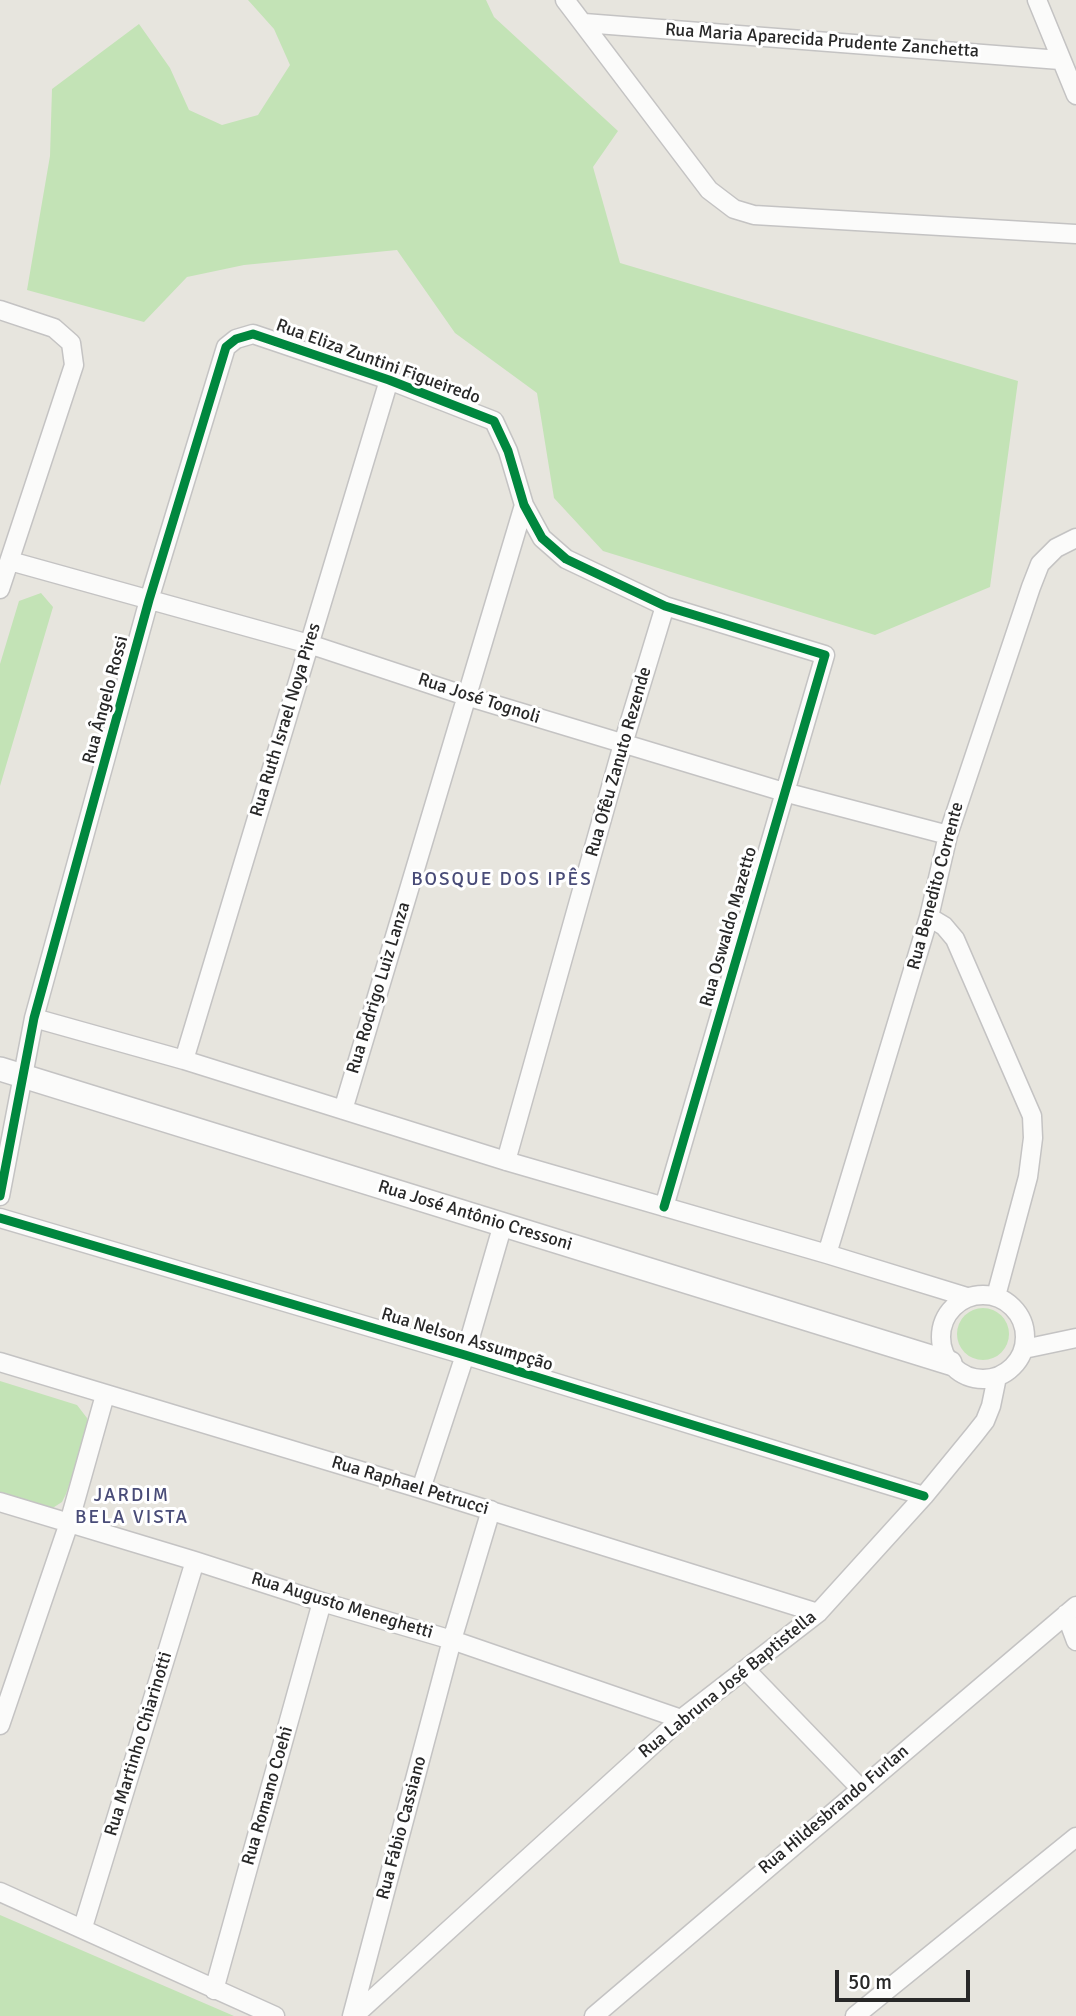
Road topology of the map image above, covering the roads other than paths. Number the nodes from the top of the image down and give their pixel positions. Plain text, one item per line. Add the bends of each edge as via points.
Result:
1 (565, 0) edge
2 (1037, 0) edge
3 (584, 23) junction
4 (1060, 60) junction
5 (1076, 95) edge
6 (1076, 234) edge
7 (0, 310) edge
8 (236, 339) joint
9 (389, 380) junction
10 (524, 505) junction
11 (1076, 538) edge
12 (10, 562) junction
13 (0, 589) edge
14 (149, 600) junction
15 (665, 606) junction
16 (309, 643) junction
17 (825, 655) joint
18 (466, 696) junction
19 (623, 744) junction
20 (784, 792) junction
21 (948, 835) junction
22 (929, 917) junction
23 (34, 1018) junction
24 (184, 1060) junction
25 (0, 1069) edge
26 (23, 1075) junction
27 (343, 1110) junction
28 (506, 1161) junction
29 (0, 1196) edge
30 (664, 1207) junction
31 (0, 1218) edge
32 (503, 1224) junction
33 (827, 1254) junction
34 (996, 1296) junction
35 (967, 1297) junction
36 (1076, 1338) edge
37 (1024, 1349) junction
38 (465, 1355) junction
39 (0, 1362) edge
40 (950, 1363) junction
41 (997, 1377) junction
42 (105, 1395) junction
43 (421, 1489) junction
44 (924, 1496) junction
45 (0, 1503) edge
46 (491, 1510) junction
47 (69, 1523) junction
48 (195, 1561) junction
49 (322, 1602) junction
50 (1071, 1610) edge
51 (818, 1613) junction
52 (452, 1640) junction
53 (1076, 1641) edge
54 (746, 1671) junction
55 (681, 1719) junction
56 (0, 1725) edge
57 (860, 1788) junction
58 (1076, 1837) edge
59 (0, 1892) edge
60 (83, 1927) junction
61 (214, 1990) junction
62 (275, 2016) edge
63 (353, 2016) edge
64 (594, 2016) edge
65 (855, 2016) edge

1 - 3 street
2 - 4 street
3 - 4 street, Rua Maria Aparecida Prudente Zanchetta
3 - 6 street via 709,190 734,209 754,215
4 - 5 street
7 - 12 street via 54,328 71,344 74,365
8 - 9 street, Rua Eliza Zuntini Figueiredo via 253,334
8 - 14 street, Rua Ângelo Rossi via 226,347
9 - 10 street, Rua Eliza Zuntini Figueiredo via 494,421
9 - 16 street, Rua Ruth Israel Noya Pires
10 - 15 street, Rua Eliza Zuntini Figueiredo via 542,538 566,559
10 - 18 street, Rua Rodrigo Luiz Lanza
11 - 21 street, Rua Benedito Corrente via 1056,548 1040,564
12 - 13 street
12 - 14 street, Rua José Tognoli
14 - 16 street, Rua José Tognoli
14 - 23 street, Rua Ângelo Rossi
15 - 17 street, Rua Eliza Zuntini Figueiredo
15 - 19 street, Rua Ofêu Zanuto Rezende
16 - 18 street, Rua José Tognoli
16 - 24 street, Rua Ruth Israel Noya Pires
17 - 20 street, Rua Oswaldo Mazetto
18 - 19 street, Rua José Tognoli
18 - 27 street, Rua Rodrigo Luiz Lanza
19 - 20 street, Rua José Tognoli
19 - 28 street, Rua Ofêu Zanuto Rezende
20 - 21 street, Rua José Tognoli
20 - 30 street, Rua Oswaldo Mazetto
21 - 22 street, Rua Benedito Corrente
22 - 33 street, Rua Benedito Corrente
22 - 34 street via 955,939 1032,1116 1028,1177
23 - 24 street
23 - 26 street, Rua Ângelo Rossi
24 - 27 street
25 - 26 street, Rua José Antônio Cressoni
26 - 29 street, Rua Ângelo Rossi
26 - 32 street, Rua José Antônio Cressoni
27 - 28 street
28 - 30 street
30 - 33 street
31 - 38 street, Rua Nelson Assumpção
32 - 38 street
32 - 40 street, Rua José Antônio Cressoni
33 - 35 street
34 - 35 street
34 - 37 street via 1017,1311 1026,1336
35 - 40 street via 947,1314 942,1326 940,1339
36 - 37 street
37 - 41 street via 1018,1361
38 - 43 street
38 - 44 street, Rua Nelson Assumpção
39 - 42 street, Rua Raphael Petrucci
40 - 41 street via 971,1377
41 - 44 street, Rua Labruna José Baptistella via 985,1421
42 - 43 street, Rua Raphael Petrucci
42 - 47 street
43 - 46 street, Rua Raphael Petrucci
44 - 51 street, Rua Labruna José Baptistella
45 - 47 street, Rua Augusto Meneghetti
46 - 51 street, Rua Raphael Petrucci
46 - 52 street, Rua Fábio Cassiano
47 - 48 street, Rua Augusto Meneghetti
47 - 56 street
48 - 49 street, Rua Augusto Meneghetti
48 - 60 street, Rua Martinho Chiarinotti
49 - 52 street, Rua Augusto Meneghetti
49 - 61 street, Rua Romano Coehi
50 - 53 street
50 - 57 street, Rua Hildesbrando Furlan
51 - 54 street, Rua Labruna José Baptistella
52 - 55 street, Rua Augusto Meneghetti
52 - 63 street, Rua Fábio Cassiano
54 - 55 street, Rua Labruna José Baptistella
54 - 57 street
55 - 63 street, Rua Labruna José Baptistella
57 - 64 street, Rua Hildesbrando Furlan
58 - 65 street
59 - 60 street
60 - 61 street
61 - 62 street

